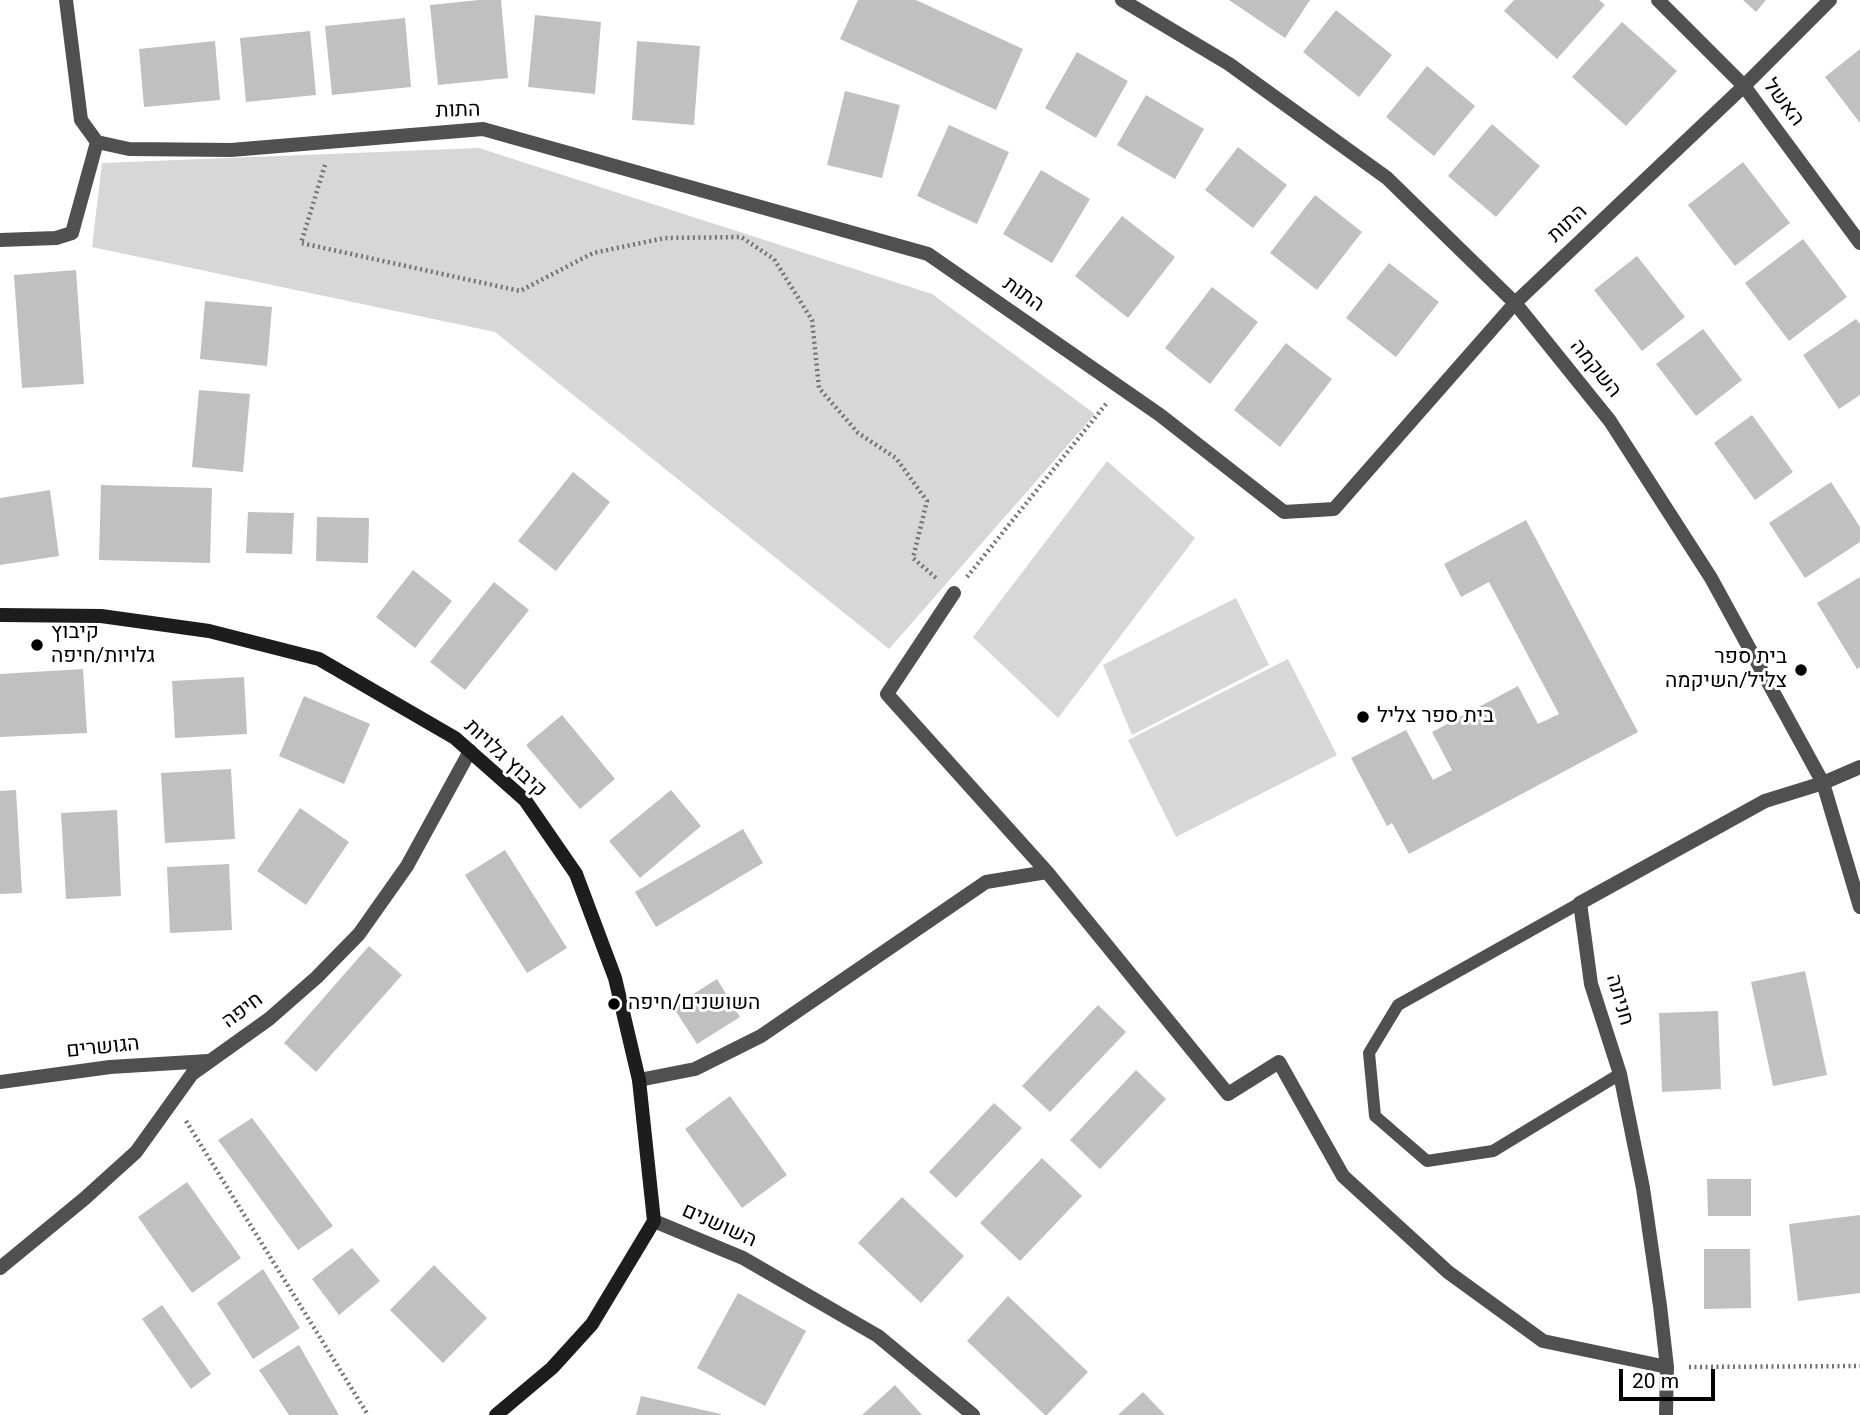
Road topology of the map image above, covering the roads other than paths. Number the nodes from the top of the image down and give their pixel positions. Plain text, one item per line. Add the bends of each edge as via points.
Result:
1 (66, 0) edge
2 (1122, 0) edge
3 (1658, 0) edge
4 (1830, 0) edge
5 (1744, 86) junction
6 (97, 142) junction
7 (0, 240) edge
8 (1860, 243) edge
9 (1515, 303) junction
10 (954, 593) road end
11 (0, 615) edge
12 (470, 751) junction
13 (1860, 767) edge
14 (1824, 783) junction
15 (1047, 872) junction
16 (1580, 903) junction
17 (1860, 907) edge
18 (210, 1061) junction
19 (1620, 1074) junction
20 (639, 1080) junction
21 (0, 1082) edge
22 (654, 1221) junction
23 (0, 1268) edge
24 (1667, 1367) junction
25 (496, 1415) edge
26 (972, 1415) edge
27 (1666, 1415) edge

1 - 6 street via 81,120
2 - 9 street, השקמה via 1229,64 1387,178
3 - 5 street, האשל
4 - 5 street, התות
5 - 8 street, האשל
5 - 9 street, התות
6 - 7 street via 72,233
6 - 9 street, התות via 129,149 231,150 483,129 928,254 1160,415 1284,512 1334,509
9 - 14 street, השקמה via 1610,421 1712,578
10 - 15 street via 887,694
11 - 12 street, קיבוץ גלויות via 101,616 182,627 319,659
12 - 18 street, חיפה via 407,866 359,934 269,1019
12 - 20 street, קיבוץ גלויות via 525,800 576,874 615,978
13 - 14 street
14 - 16 street via 1765,801
14 - 17 street, השקמה
15 - 20 street via 986,883 761,1036 695,1069
15 - 24 street via 1228,1094 1279,1062 1343,1176 1448,1272 1543,1341
16 - 19 street, חניתה via 1591,984
16 - 19 lane via 1398,1005 1369,1054 1375,1116 1427,1161 1493,1151
18 - 21 street, הגושרים via 110,1067
18 - 23 street, חיפה via 192,1073 136,1152
19 - 24 street, חניתה via 1643,1188
20 - 22 street, קיבוץ גלויות
22 - 25 street, השושנים via 592,1324 552,1368
22 - 26 street, השושנים via 743,1258 878,1336
24 - 27 street, חניתה

